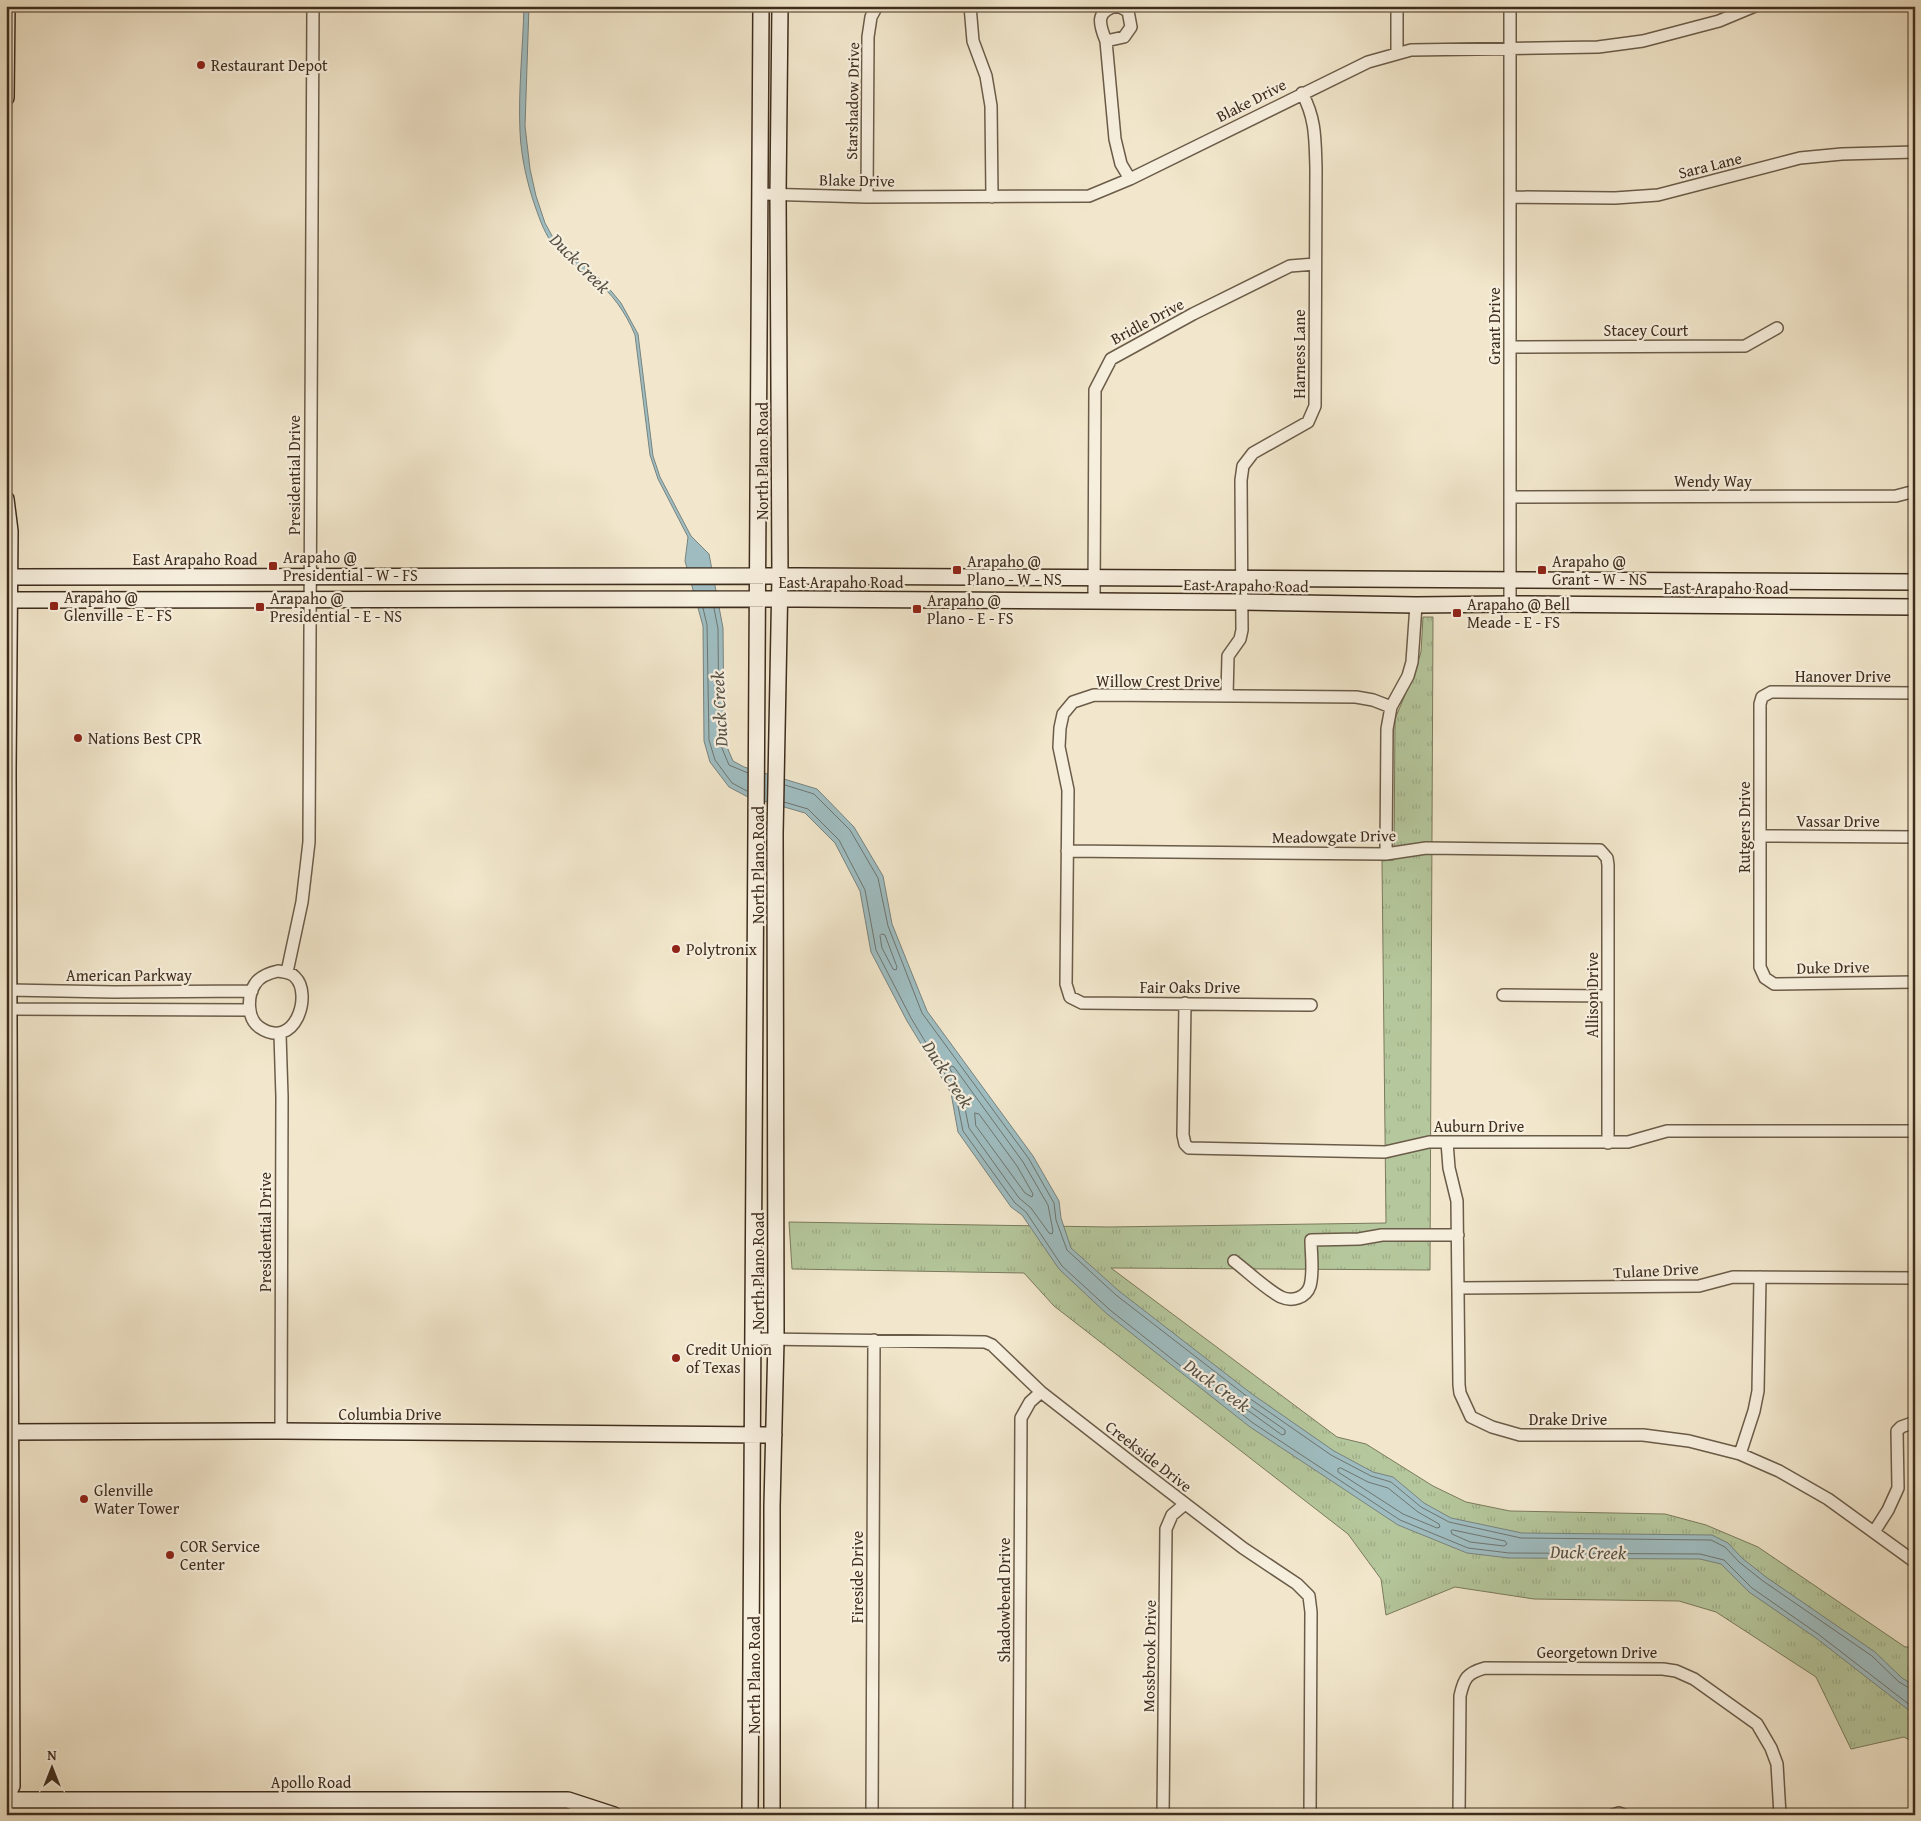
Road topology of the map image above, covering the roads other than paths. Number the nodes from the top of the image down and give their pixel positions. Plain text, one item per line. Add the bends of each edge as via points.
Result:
1 (7, 6) edge
2 (313, 6) edge
3 (761, 6) edge
4 (780, 6) edge
5 (877, 6) edge
6 (970, 6) edge
7 (1117, 6) edge
8 (1397, 6) edge
9 (1510, 6) edge
10 (1755, 6) edge
11 (1106, 41) junction
12 (1511, 48) junction
13 (1397, 52) junction
14 (6, 72) edge
15 (1302, 93) junction
16 (6, 98) edge
17 (1915, 152) edge
18 (1130, 179) junction
19 (760, 194) junction
20 (778, 194) junction
21 (867, 197) junction
22 (992, 197) junction
23 (1511, 197) junction
24 (1315, 264) junction
25 (1777, 328) dead end
26 (1510, 347) junction
27 (1915, 491) edge
28 (1511, 497) junction
29 (6, 499) edge
30 (310, 576) junction
31 (780, 576) junction
32 (8, 577) edge
33 (157, 577) junction
34 (756, 577) junction
35 (1094, 578) junction
36 (1242, 580) junction
37 (1337, 580) junction
38 (1510, 580) junction
39 (1915, 582) edge
40 (780, 599) junction
41 (7, 600) edge
42 (104, 600) junction
43 (310, 600) junction
44 (756, 600) junction
45 (1094, 602) junction
46 (1242, 602) junction
47 (1359, 604) junction
48 (1510, 604) junction
49 (1416, 605) junction
50 (1915, 607) edge
51 (1771, 692) joint
52 (1915, 693) edge
53 (1227, 696) junction
54 (1392, 707) junction
55 (8, 808) edge
56 (1761, 836) junction
57 (1915, 837) edge
58 (1600, 850) joint
59 (1067, 851) junction
60 (1386, 854) junction
61 (1760, 968) joint
62 (287, 972) junction
63 (1915, 982) edge
64 (8, 991) edge
65 (252, 991) junction
66 (114, 992) junction
67 (178, 992) junction
68 (1504, 995) dead end
69 (1070, 996) joint
70 (1608, 996) junction
71 (1184, 1003) junction
72 (1311, 1005) dead end
73 (8, 1008) edge
74 (114, 1009) junction
75 (178, 1010) junction
76 (250, 1010) junction
77 (280, 1034) junction
78 (1915, 1131) edge
79 (1448, 1142) junction
80 (1608, 1142) junction
81 (754, 1216) junction
82 (775, 1216) junction
83 (1458, 1235) junction
84 (1234, 1261) dead end
85 (1760, 1277) junction
86 (1915, 1278) edge
87 (1458, 1288) junction
88 (754, 1339) junction
89 (776, 1340) junction
90 (874, 1340) junction
91 (1041, 1392) junction
92 (1915, 1422) edge
93 (281, 1431) junction
94 (8, 1432) edge
95 (751, 1435) junction
96 (774, 1435) junction
97 (1740, 1454) junction
98 (1184, 1504) junction
99 (1874, 1532) junction
100 (1915, 1562) edge
101 (9, 1641) edge
102 (752, 1670) junction
103 (772, 1671) junction
104 (6, 1799) edge
105 (614, 1815) edge
106 (750, 1815) edge
107 (772, 1815) edge
108 (872, 1815) edge
109 (1019, 1815) edge
110 (1163, 1815) edge
111 (1310, 1815) edge
112 (1459, 1815) edge
113 (1614, 1815) edge
114 (1624, 1815) edge
115 (1780, 1815) edge

1 - 14 main road
2 - 30 street, Presidential Drive
3 - 19 main road, North Plano Road
4 - 20 main road, North Plano Road
5 - 21 street, Starshadow Drive via 871,17 868,37
6 - 22 street via 973,40 986,76 992,106
7 - 11 street via 1101,15 1100,26
7 - 11 street via 1128,11 1131,26 1124,37
8 - 13 street
9 - 12 street, Grant Drive
10 - 12 street, Blake Drive via 1719,21 1643,41 1598,47
11 - 18 street via 1115,139 1121,164
12 - 13 street, Blake Drive via 1427,48
12 - 23 street, Grant Drive
13 - 15 street, Blake Drive
14 - 16 main road
15 - 18 street, Blake Drive
15 - 24 street, Harness Lane via 1314,128
17 - 23 street, Sara Lane via 1800,158 1658,195
18 - 22 street, Blake Drive via 1089,196
19 - 20 street, Blake Drive
19 - 34 main road, North Plano Road
20 - 21 street, Blake Drive
20 - 31 main road, North Plano Road
21 - 22 street, Blake Drive
23 - 26 street, Grant Drive
24 - 35 street, Bridle Drive via 1290,266 1111,359 1095,390
24 - 36 street, Harness Lane via 1315,406 1308,422 1253,453 1243,466
25 - 26 street, Stacey Court via 1745,346
26 - 28 street, Grant Drive
27 - 28 street, Wendy Way via 1896,496
28 - 38 street, Grant Drive
29 - 32 main road via 10,531
30 - 33 main road, East Arapaho Road
30 - 34 main road, East Arapaho Road
30 - 43 street, Presidential Drive
31 - 34 main road, East Arapaho Road
31 - 35 main road, East Arapaho Road
31 - 40 main road, North Plano Road
32 - 33 main road, East Arapaho Road
32 - 41 main road
33 - 42 main road via 135,590 115,593
34 - 44 main road, North Plano Road
35 - 36 main road, East Arapaho Road
35 - 45 street, Bridle Drive
36 - 37 main road, East Arapaho Road
36 - 46 street, Harness Lane
37 - 38 main road, East Arapaho Road
37 - 47 main road
38 - 39 main road, East Arapaho Road
38 - 48 street, Grant Drive
40 - 44 main road, East Arapaho Road
40 - 45 main road, East Arapaho Road
40 - 82 main road, North Plano Road via 776,770
41 - 42 main road, East Arapaho Road
41 - 55 main road
42 - 43 main road, East Arapaho Road
43 - 44 main road, East Arapaho Road
43 - 62 street, Presidential Drive via 308,842 302,902
44 - 81 main road, North Plano Road
45 - 46 main road, East Arapaho Road
46 - 47 main road, East Arapaho Road
46 - 53 street, Harness Lane via 1240,639 1228,656
47 - 49 main road, East Arapaho Road
48 - 49 main road, East Arapaho Road
48 - 50 main road, East Arapaho Road
49 - 54 street via 1412,662
51 - 52 street, Hanover Drive
51 - 56 street, Rutgers Drive via 1762,697 1760,704
53 - 54 street, Willow Crest Drive via 1356,697
53 - 59 street, Willow Crest Drive via 1094,696 1073,702 1063,714 1060,728 1068,790
54 - 60 street via 1388,729
55 - 64 main road
56 - 57 street, Vassar Drive
56 - 61 street, Rutgers Drive
58 - 60 street, Meadowgate Drive via 1426,848
58 - 70 street, Allison Drive via 1608,864
59 - 60 street, Meadowgate Drive
59 - 69 street, Willow Crest Drive via 1066,984
61 - 63 street, Duke Drive via 1765,978 1774,984
62 - 65 street via 269,973 255,983
62 - 77 street via 299,982 301,1000 294,1024
64 - 66 street, American Parkway
64 - 73 main road
65 - 67 street, American Parkway
65 - 76 street
66 - 67 street, American Parkway
66 - 74 street
67 - 75 street
68 - 70 street
69 - 71 street, Fair Oaks Drive via 1082,1003
70 - 80 street, Allison Drive
71 - 72 street, Fair Oaks Drive
71 - 79 street, Auburn Drive via 1183,1136 1188,1148 1385,1152 1429,1142
73 - 74 street, American Parkway
73 - 94 main road
74 - 75 street, American Parkway
75 - 76 street, American Parkway
76 - 77 street via 256,1025
77 - 93 street, Presidential Drive
78 - 80 street, Auburn Drive via 1667,1130 1628,1142
79 - 80 street, Auburn Drive
79 - 83 street, Drake Drive via 1449,1168 1457,1201
81 - 82 main road
81 - 88 main road, North Plano Road
82 - 89 main road, North Plano Road
83 - 84 street via 1382,1235 1311,1240 1309,1288 1304,1296 1294,1299 1280,1296
83 - 87 street, Drake Drive
85 - 86 street, Tulane Drive
85 - 87 street, Tulane Drive via 1733,1277 1698,1286
85 - 97 street via 1758,1391
87 - 97 street, Drake Drive via 1460,1393 1471,1417 1520,1435 1643,1435 1689,1441
88 - 89 street, Creekside Drive
88 - 95 main road, North Plano Road
89 - 90 street, Creekside Drive
89 - 96 main road, North Plano Road
90 - 91 street, Creekside Drive via 985,1342 1002,1353
90 - 108 street, Fireside Drive
91 - 98 street, Creekside Drive
91 - 109 street, Shadowbend Drive via 1030,1402 1021,1418
92 - 99 street via 1901,1426 1897,1431 1898,1488
93 - 94 main road, Columbia Drive
93 - 95 main road, Columbia Drive
94 - 101 main road
95 - 96 main road, Columbia Drive
95 - 102 main road, North Plano Road
96 - 103 main road, North Plano Road
97 - 99 street, Drake Drive via 1779,1471 1828,1499
98 - 110 street, Mossbrook Drive via 1172,1515 1166,1529
98 - 111 street, Creekside Drive via 1297,1584 1309,1596
99 - 100 street, Drake Drive
101 - 104 main road via 12,1786
102 - 103 main road
102 - 106 main road, North Plano Road
103 - 107 main road, North Plano Road
104 - 105 main road, Apollo Road via 568,1800
112 - 115 street, Georgetown Drive via 1460,1696 1464,1680 1474,1671 1486,1668 1663,1668 1694,1679 1756,1724 1777,1764
113 - 114 street

